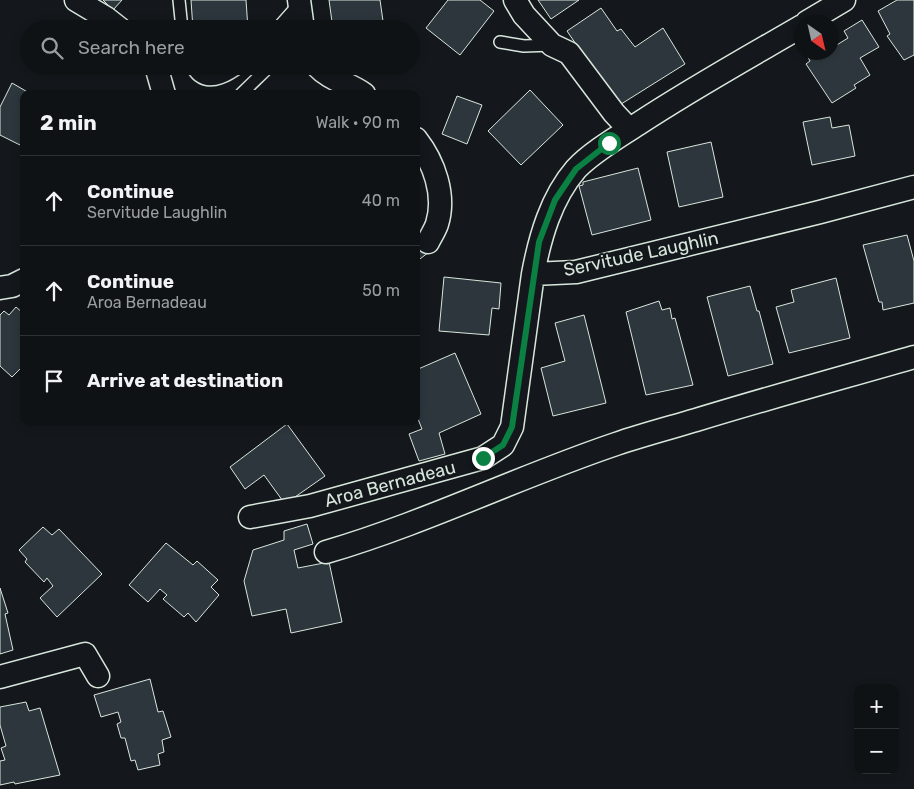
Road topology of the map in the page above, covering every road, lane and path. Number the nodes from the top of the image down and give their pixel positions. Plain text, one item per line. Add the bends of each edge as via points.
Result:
1 (76, 0) edge
2 (179, 0) edge
3 (515, 0) edge
4 (844, 0) edge
5 (300, 2) edge
6 (819, 15) edge
7 (109, 20) edge
8 (181, 20) edge
9 (285, 20) edge
10 (302, 20) edge
11 (794, 31) edge
12 (500, 42) dead end
13 (552, 45) junction
14 (159, 75) edge
15 (198, 75) edge
16 (228, 75) edge
17 (260, 75) edge
18 (329, 75) edge
19 (163, 90) edge
20 (244, 90) edge
21 (359, 90) edge
22 (630, 130) junction
23 (420, 145) edge
24 (914, 187) edge
25 (428, 242) dead end
26 (533, 274) junction
27 (20, 282) edge
28 (0, 288) edge
29 (914, 357) edge
30 (250, 517) dead end
31 (326, 552) dead end
32 (98, 676) dead end
33 (0, 677) edge

1 - 7 street
2 - 8 lane
3 - 13 street via 524,15
4 - 6 street
5 - 9 lane
5 - 10 street
11 - 22 street, Servitude Laughlin
12 - 13 lane via 524,46
13 - 22 street via 569,53
14 - 19 street
15 - 16 lane via 212,80
17 - 20 lane
18 - 21 street
22 - 26 street, Servitude Laughlin via 576,169 555,200 539,242
23 - 25 street via 427,153 437,180 440,206 437,225
24 - 26 street, Servitude Laughlin via 576,272
26 - 30 street, Aroa Bernadeau via 512,427 503,445 483,458 310,506
27 - 28 street
29 - 31 street via 616,444 396,529
32 - 33 street via 85,654

